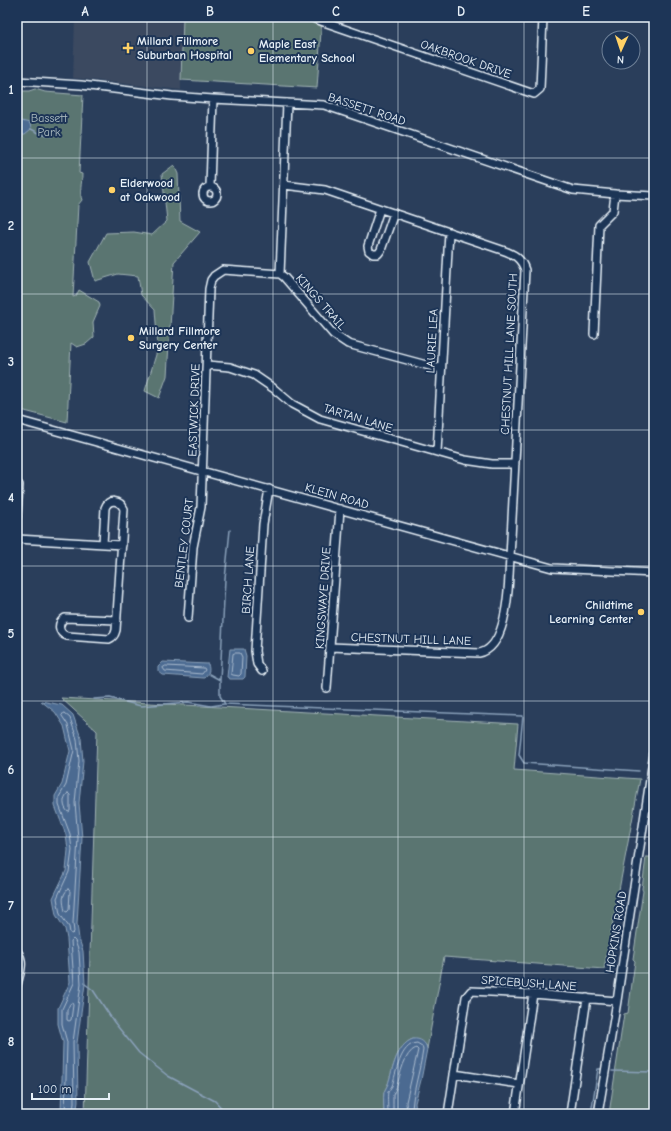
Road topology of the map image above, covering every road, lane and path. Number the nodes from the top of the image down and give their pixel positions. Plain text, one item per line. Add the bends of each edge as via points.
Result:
1 (543, 17) edge
2 (315, 19) dead end
3 (17, 81) edge
4 (213, 99) junction
5 (287, 103) junction
6 (284, 185) junction
7 (210, 186) dead end
8 (615, 194) junction
9 (654, 196) edge
10 (380, 209) junction
11 (394, 213) junction
12 (449, 232) junction
13 (280, 274) junction
14 (594, 334) dead end
15 (207, 365) junction
16 (441, 369) junction
17 (17, 420) edge
18 (437, 452) junction
19 (514, 464) junction
20 (202, 470) junction
21 (18, 485) dead end
22 (269, 489) junction
23 (340, 509) junction
24 (17, 516) edge
25 (17, 539) edge
26 (103, 544) junction
27 (122, 545) junction
28 (510, 556) junction
29 (654, 573) edge
30 (188, 618) dead end
31 (117, 620) junction
32 (330, 647) junction
33 (262, 671) dead end
34 (327, 688) dead end
35 (654, 753) edge
36 (17, 950) edge
37 (17, 985) edge
38 (533, 994) junction
39 (587, 998) junction
40 (617, 1001) junction
41 (454, 1074) junction
42 (519, 1084) junction
43 (448, 1114) edge
44 (515, 1114) edge
45 (570, 1114) edge
46 (598, 1114) edge

1 - 2 street, OAKBROOK DRIVE via 540,89 534,94
3 - 4 street, BASSETT ROAD
4 - 5 street, BASSETT ROAD
4 - 7 street
5 - 6 street, KINGS TRAIL
5 - 8 street, BASSETT ROAD via 324,105 573,190
6 - 10 street, CHESTNUT HILL LANE SOUTH via 325,190
6 - 13 street, KINGS TRAIL
8 - 9 street, BASSETT ROAD
8 - 14 street via 613,211 599,225
10 - 11 street, CHESTNUT HILL LANE SOUTH
10 - 11 street via 368,246 373,254 378,254 381,250
11 - 12 street, CHESTNUT HILL LANE SOUTH
12 - 16 street, LAURIE LEA
12 - 19 street, CHESTNUT HILL LANE SOUTH via 514,254 523,265
13 - 15 street, EASTWICK DRIVE via 223,270 214,276 209,289
13 - 16 street, KINGS TRAIL via 341,341
15 - 18 street, TARTAN LANE via 240,369 273,388 292,404 320,419
15 - 20 street, EASTWICK DRIVE
16 - 18 street, LAURIE LEA
17 - 20 street, KLEIN ROAD
18 - 19 street, TARTAN LANE via 477,462
19 - 28 street, CHESTNUT HILL LANE SOUTH
20 - 22 street, KLEIN ROAD
20 - 30 street, BENTLEY COURT
21 - 24 street
22 - 23 street, KLEIN ROAD
22 - 33 street, BIRCH LANE via 263,524 255,651 257,664
23 - 28 street, KLEIN ROAD
23 - 32 street, KINGSWAYE DRIVE
25 - 26 street
26 - 27 street
26 - 27 street via 105,508 114,501 122,504 124,509
27 - 31 street
28 - 29 street, KLEIN ROAD via 552,568
28 - 32 street, CHESTNUT HILL LANE via 504,617 498,637 487,650 479,653
31 - 31 street via 115,634 109,639 67,636 60,630 65,618
32 - 34 street, KINGSWAYE DRIVE
35 - 40 street, HOPKINS ROAD
36 - 37 street via 22,962
38 - 39 street, SPICEBUSH LANE
38 - 41 street, SPICEBUSH LANE via 471,991 468,994
38 - 42 street
39 - 40 street, SPICEBUSH LANE
39 - 45 street
40 - 46 street, HOPKINS ROAD
41 - 42 street
41 - 43 street, SPICEBUSH LANE
42 - 44 street

